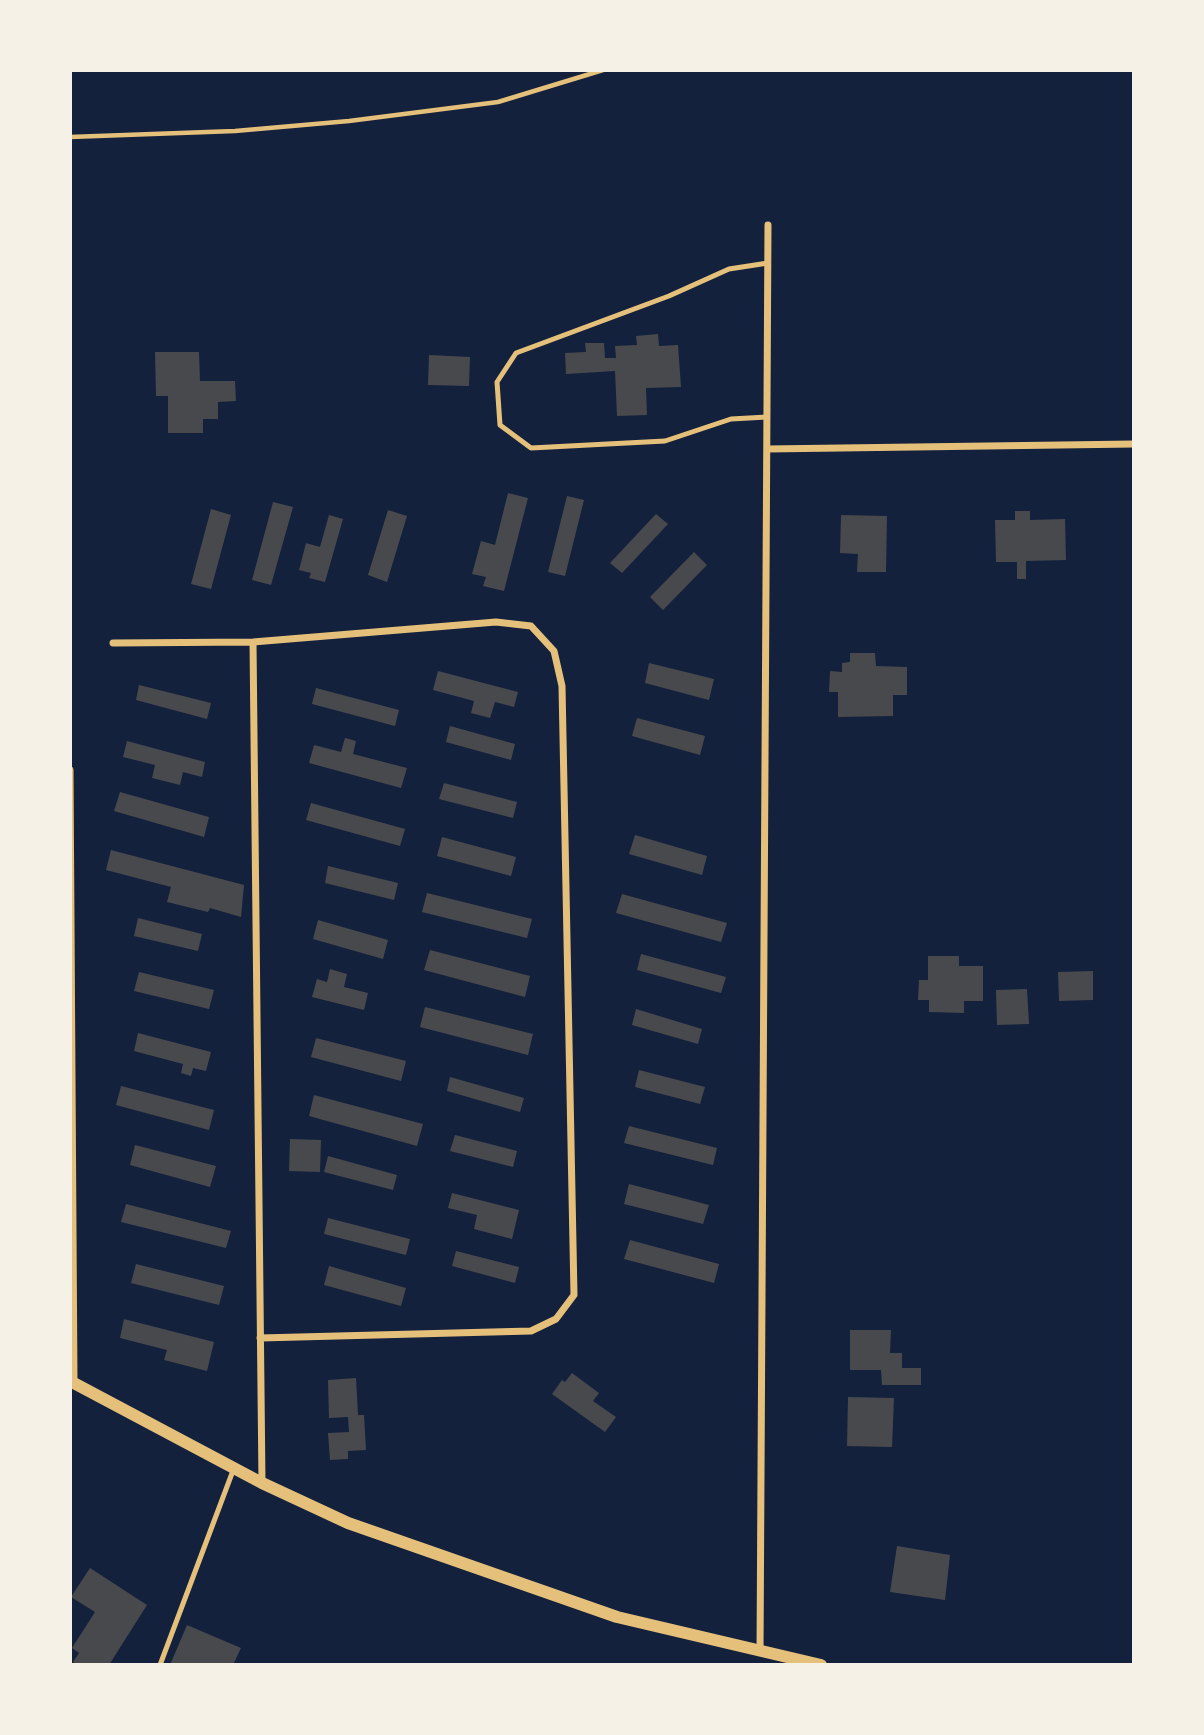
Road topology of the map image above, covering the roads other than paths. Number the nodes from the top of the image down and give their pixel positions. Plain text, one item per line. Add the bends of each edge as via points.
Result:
1 (768, 225) dead end
2 (768, 263) junction
3 (767, 417) junction
4 (1134, 444) edge
5 (767, 449) junction
6 (253, 642) junction
7 (113, 643) dead end
8 (70, 770) edge
9 (260, 1338) junction
10 (72, 1382) edge
11 (234, 1468) junction
12 (262, 1483) junction
13 (760, 1652) junction
14 (160, 1665) edge
15 (821, 1665) edge

1 - 2 street
2 - 3 street
2 - 3 lane via 729,269 516,353 497,382 500,425 531,448 665,441 731,419
3 - 5 street
4 - 5 street
5 - 13 street
6 - 7 street
6 - 9 street
6 - 9 street via 496,622 531,626 554,651 562,687 574,1295 556,1319 531,1331
8 - 10 street
9 - 12 street
10 - 11 street
11 - 12 street
11 - 14 lane
12 - 13 street via 348,1523 617,1617
13 - 15 street

